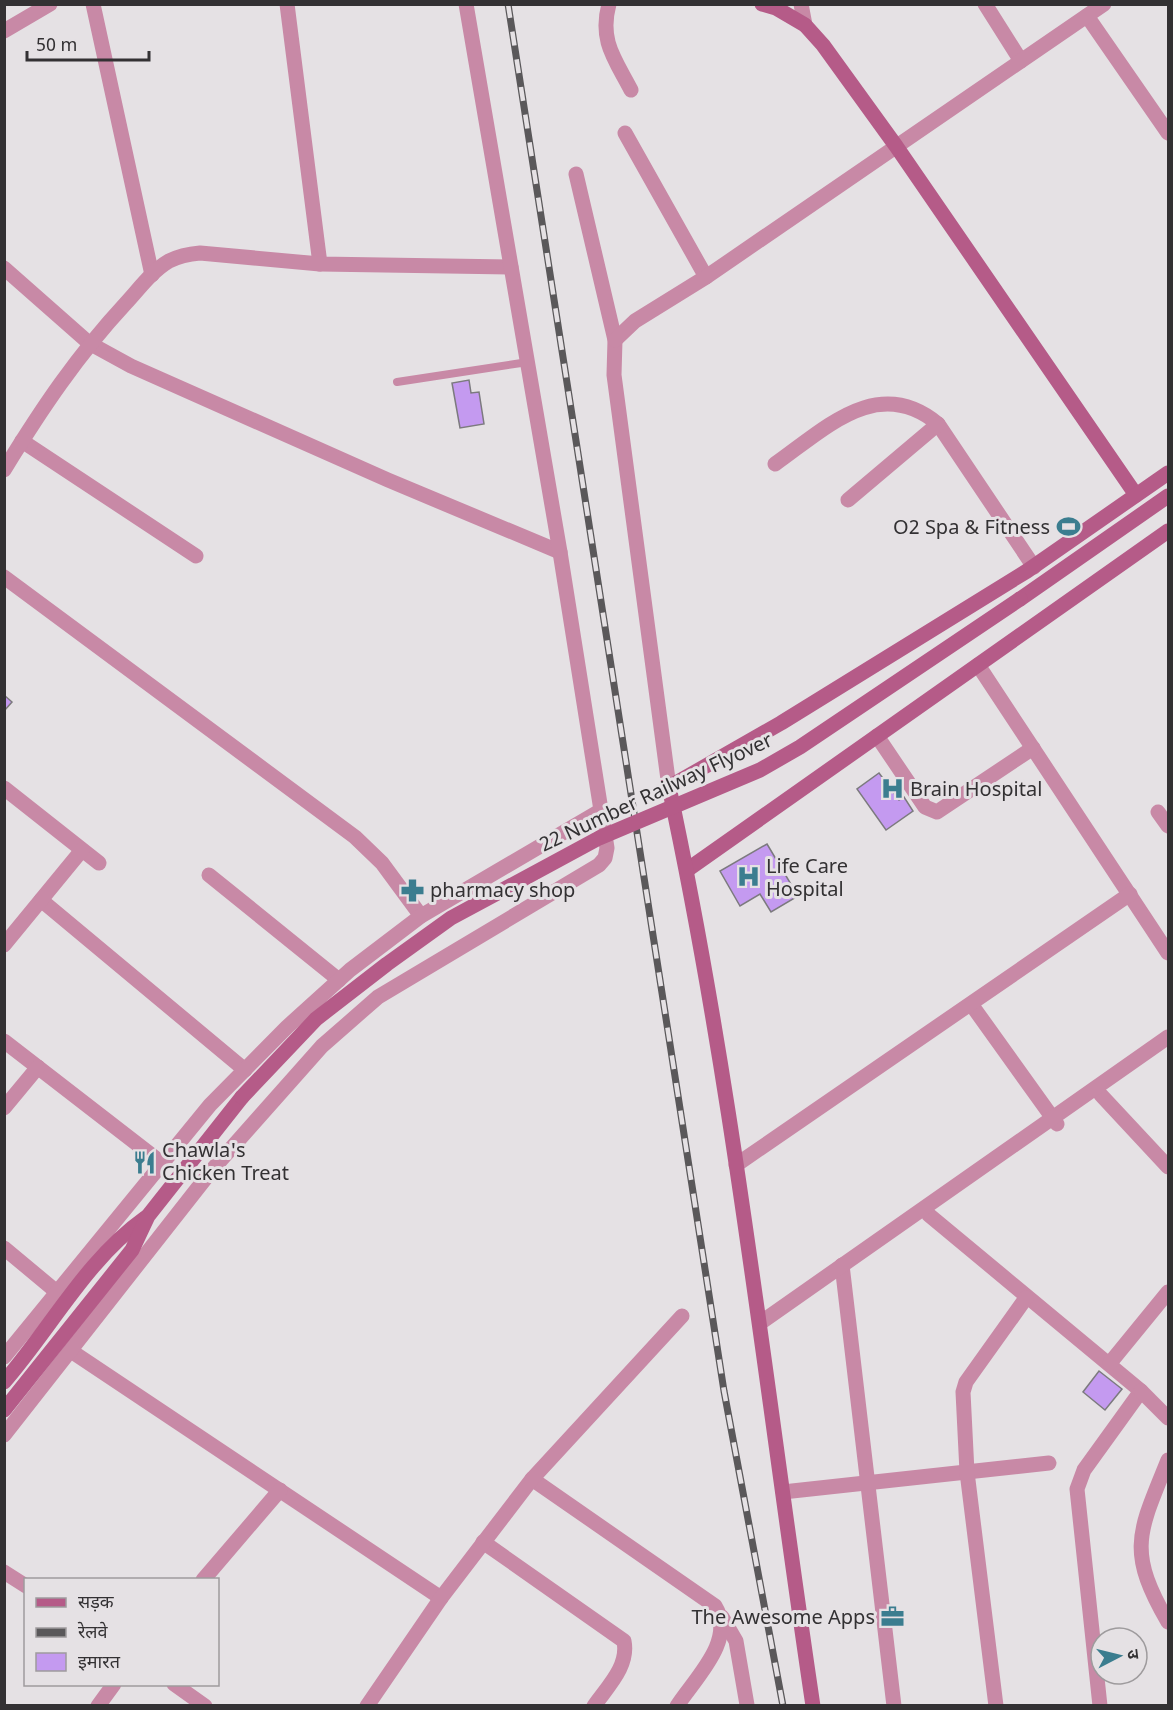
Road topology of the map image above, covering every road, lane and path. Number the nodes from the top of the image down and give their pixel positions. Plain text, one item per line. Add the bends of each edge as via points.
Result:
1 (50, 4) edge
2 (93, 4) edge
3 (287, 4) edge
4 (466, 4) edge
5 (609, 4) edge
6 (762, 4) edge
7 (801, 4) edge
8 (985, 4) edge
9 (1104, 4) edge
10 (1087, 16) junction
11 (805, 25) junction
12 (4, 30) edge
13 (1022, 61) junction
14 (631, 90) dead end
15 (625, 133) dead end
16 (1168, 133) edge
17 (896, 146) junction
18 (576, 174) dead end
19 (320, 264) junction
20 (511, 267) junction
21 (4, 268) edge
22 (152, 275) junction
23 (706, 277) junction
24 (615, 340) junction
25 (89, 343) junction
26 (528, 362) junction
27 (397, 382) dead end
28 (938, 424) junction
29 (22, 441) junction
30 (775, 464) dead end
31 (4, 470) edge
32 (1168, 473) edge
33 (1136, 495) junction
34 (1168, 496) edge
35 (848, 500) dead end
36 (1167, 535) edge
37 (560, 552) junction
38 (196, 556) dead end
39 (1034, 567) junction
40 (4, 577) edge
41 (978, 665) junction
42 (877, 736) junction
43 (1033, 748) junction
44 (669, 787) junction
45 (4, 788) edge
46 (600, 811) junction
47 (1158, 812) dead end
48 (1168, 826) edge
49 (82, 850) junction
50 (99, 863) dead end
51 (687, 870) junction
52 (209, 875) dead end
53 (1130, 894) junction
54 (41, 900) junction
55 (421, 916) junction
56 (4, 945) edge
57 (1168, 953) edge
58 (339, 980) junction
59 (971, 1004) junction
60 (1168, 1040) edge
61 (4, 1041) edge
62 (38, 1067) junction
63 (245, 1070) junction
64 (1101, 1095) junction
65 (4, 1108) edge
66 (1055, 1121) junction
67 (164, 1164) junction
68 (736, 1165) junction
69 (1168, 1167) edge
70 (929, 1215) junction
71 (148, 1216) junction
72 (4, 1248) edge
73 (843, 1269) junction
74 (1168, 1292) edge
75 (58, 1293) junction
76 (1026, 1298) junction
77 (682, 1316) dead end
78 (761, 1328) junction
79 (71, 1351) junction
80 (4, 1357) edge
81 (1110, 1363) junction
82 (4, 1382) edge
83 (1141, 1391) junction
84 (4, 1410) edge
85 (1168, 1418) edge
86 (4, 1435) edge
87 (1168, 1460) edge
88 (1049, 1463) dead end
89 (967, 1472) junction
90 (532, 1479) junction
91 (868, 1482) junction
92 (280, 1490) junction
93 (783, 1492) junction
94 (483, 1542) junction
95 (4, 1572) edge
96 (205, 1578) edge
97 (24, 1585) edge
98 (441, 1598) junction
99 (720, 1615) junction
100 (1168, 1622) edge
101 (113, 1686) edge
102 (177, 1686) edge
103 (747, 1705) edge
104 (98, 1706) edge
105 (205, 1706) edge
106 (367, 1706) edge
107 (594, 1706) edge
108 (678, 1706) edge
109 (813, 1706) edge
110 (894, 1706) edge
111 (996, 1706) edge
112 (1100, 1706) edge

1 - 12 street
2 - 22 street
3 - 19 street
4 - 20 street
5 - 14 street via 604,20 608,46
6 - 11 street
7 - 11 street
8 - 13 street
9 - 10 street
10 - 13 street
10 - 16 street
11 - 17 street
13 - 17 street
15 - 23 street
17 - 23 street
17 - 33 street
18 - 24 street
19 - 20 street
19 - 22 street via 200,253 183,255
20 - 26 street
21 - 25 street
22 - 25 street
23 - 24 street via 635,321
24 - 44 street via 614,375
25 - 29 street
25 - 37 street via 195,396
26 - 27 lane
26 - 37 street
28 - 30 street via 924,412 879,404 863,406
28 - 35 street
28 - 39 street
29 - 31 street
29 - 38 street
32 - 33 street
33 - 39 street
34 - 71 street, 22 Number Railway Flyover, bridge via 800,747 760,770 599,838 451,918 316,1019 242,1097
36 - 41 street
37 - 46 street
39 - 44 street via 781,723
40 - 55 street via 355,837 382,863
41 - 42 street
41 - 43 street
42 - 43 street via 925,807 937,812
42 - 51 street
43 - 53 street
44 - 51 street
45 - 49 street
46 - 55 street
46 - 79 street via 607,848 599,865 378,996 322,1046 212,1170
47 - 48 street
49 - 50 street
49 - 54 street
51 - 68 street
52 - 58 street
53 - 57 street
53 - 59 street
54 - 56 street
54 - 63 street
55 - 58 street
58 - 63 street
59 - 66 street
59 - 68 street
60 - 64 street
60 - 66 street
61 - 62 street
62 - 65 street
62 - 67 street
63 - 67 street via 210,1106
64 - 66 street
64 - 69 street
66 - 70 street
66 - 73 street
67 - 75 street
68 - 78 street
70 - 73 street
70 - 76 street
71 - 82 street, 22 Number Railway Flyover via 122,1235
71 - 84 street, 22 Number Railway Flyover via 132,1251
72 - 75 street
73 - 78 street
73 - 91 street
74 - 81 street
75 - 80 street
76 - 81 street
76 - 89 street via 966,1382 962,1406
77 - 90 street
78 - 93 street
79 - 86 street
79 - 92 street
81 - 83 street
83 - 85 street
83 - 112 street via 1084,1470 1077,1489
87 - 100 street via 1140,1536 1145,1574
88 - 89 street
89 - 91 street
89 - 111 street
90 - 94 street
90 - 99 street via 715,1606
91 - 93 street
91 - 110 street
92 - 96 street
92 - 98 street
93 - 109 street
94 - 98 street
94 - 107 street via 624,1641 624,1663
95 - 97 street
98 - 106 street
99 - 103 street via 736,1641
99 - 108 street via 723,1631 719,1643
101 - 104 street
102 - 105 street

